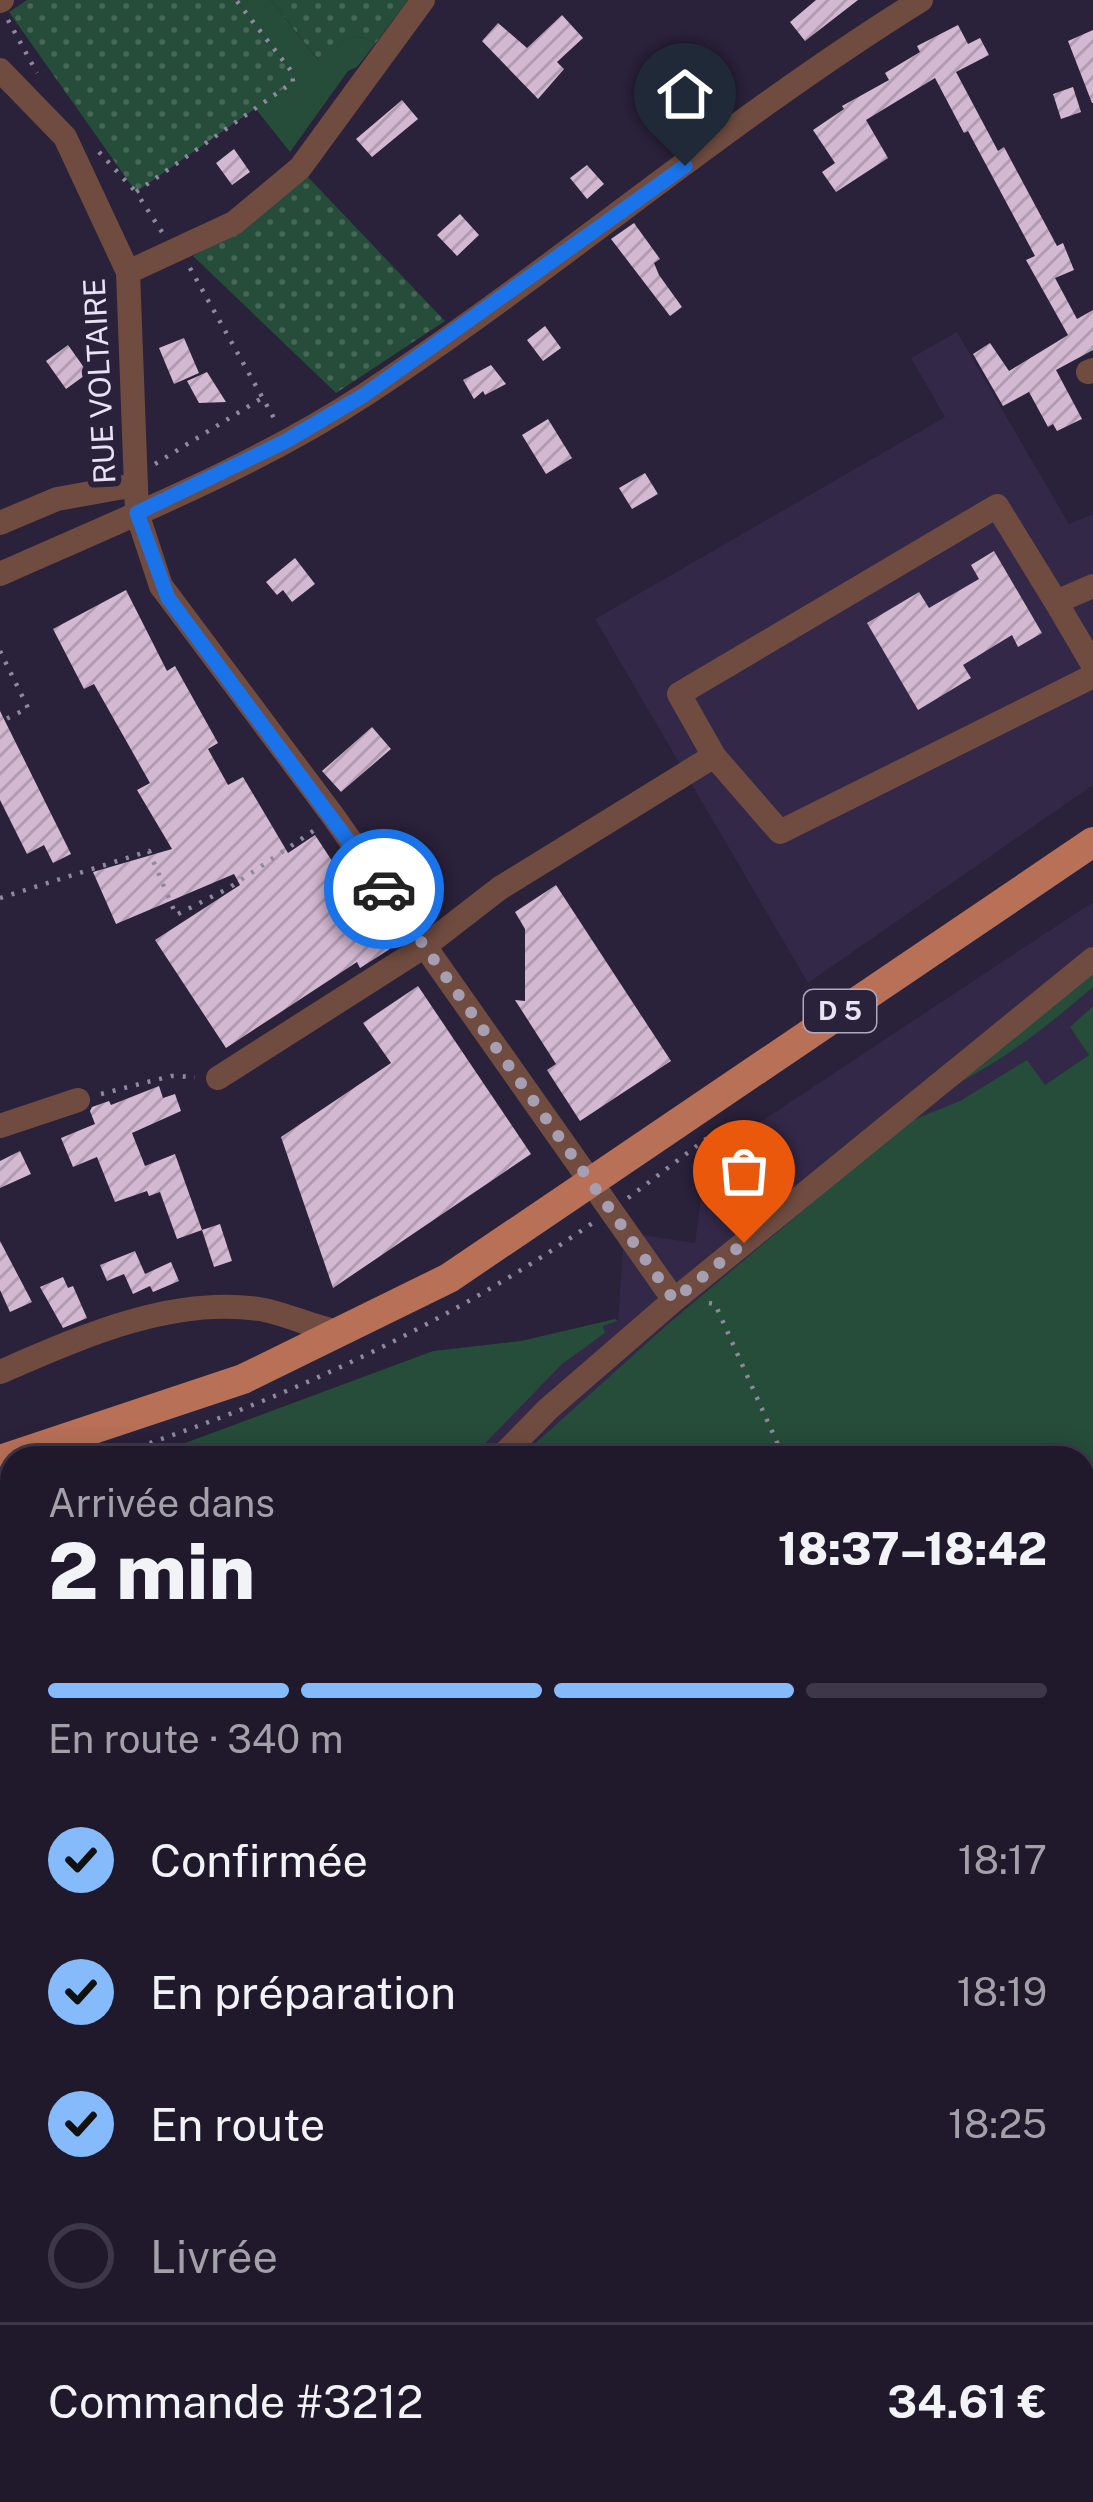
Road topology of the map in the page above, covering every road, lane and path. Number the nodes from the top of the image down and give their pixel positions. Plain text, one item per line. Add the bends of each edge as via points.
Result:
1 (236, 0) edge
2 (423, 0) edge
3 (904, 4) edge
4 (4, 81) edge
5 (176, 250) junction
6 (128, 272) junction
7 (262, 398) junction
8 (286, 441) junction
9 (135, 481) junction
10 (137, 513) junction
11 (0, 523) edge
12 (0, 574) edge
13 (1093, 586) edge
14 (1055, 602) junction
15 (0, 651) edge
16 (1093, 665) edge
17 (1093, 676) edge
18 (0, 722) edge
19 (715, 756) junction
20 (333, 816) junction
21 (1093, 842) edge
22 (0, 898) edge
23 (425, 946) junction
24 (1093, 959) edge
25 (218, 1078) joint
26 (78, 1100) joint
27 (0, 1126) edge
28 (590, 1185) junction
29 (611, 1210) junction
30 (561, 1245) dead end
31 (674, 1300) junction
32 (339, 1332) junction
33 (0, 1371) edge
34 (42, 1446) edge
35 (512, 1446) edge
36 (779, 1446) edge

1 - 5 path via 293,82 136,192
2 - 5 street via 299,168 234,223
3 - 8 street via 551,264
4 - 6 street, RUE VOLTAIRE via 65,137
5 - 6 street
5 - 7 path
6 - 9 street, RUE VOLTAIRE
7 - 8 path
7 - 9 path
8 - 10 street
9 - 10 street, RUE VOLTAIRE
9 - 11 street
10 - 12 street
10 - 20 street, RUE VOLTAIRE via 168,598
13 - 14 street
14 - 16 street
14 - 19 street via 998,506 679,694
15 - 18 path via 28,708
17 - 19 street via 780,832
19 - 23 street via 500,888
20 - 22 path via 176,915 149,851
20 - 23 street, RUE VOLTAIRE
21 - 28 main road, D 5
23 - 25 street
23 - 28 street, RUE VOLTAIRE
24 - 31 street
25 - 26 path via 171,1076
26 - 27 street
28 - 29 street, RUE VOLTAIRE
28 - 32 main road, D 5 via 449,1278
29 - 30 path
29 - 31 street, RUE VOLTAIRE
31 - 35 street
31 - 36 path via 716,1304
32 - 33 street via 259,1309 175,1309
32 - 34 main road, D 5 via 243,1379

